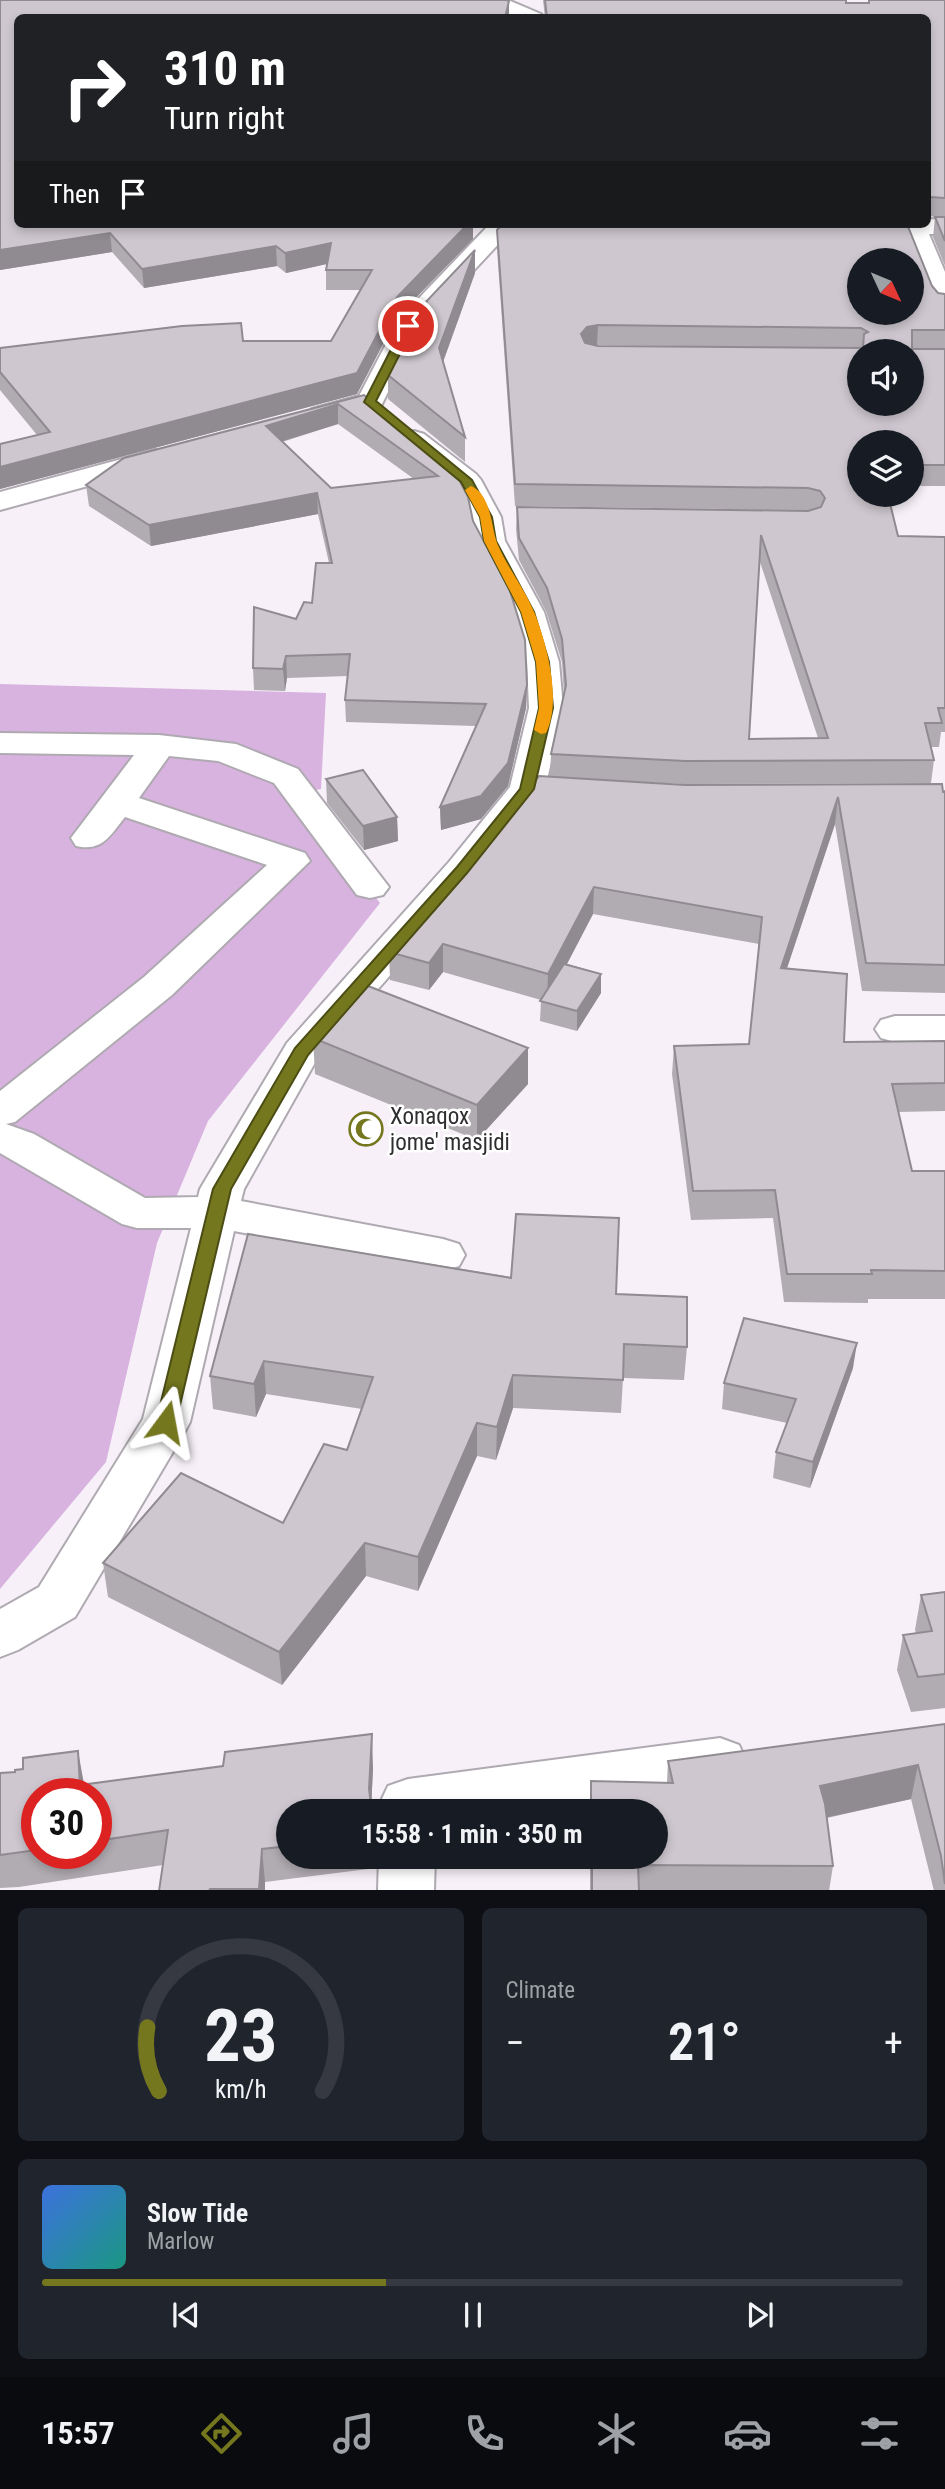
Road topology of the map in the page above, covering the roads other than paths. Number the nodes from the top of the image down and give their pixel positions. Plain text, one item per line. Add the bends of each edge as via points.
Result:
1 (491, 0) edge
2 (524, 14) edge
3 (494, 228) edge
4 (914, 228) edge
5 (945, 304) edge
6 (370, 402) junction
7 (290, 423) edge
8 (184, 451) edge
9 (0, 501) edge
10 (0, 743) edge
11 (159, 746) junction
12 (527, 789) junction
13 (566, 792) edge
14 (118, 803) junction
15 (89, 838) dead end
16 (370, 887) dead end
17 (895, 1029) dead end
18 (945, 1029) edge
19 (0, 1112) edge
20 (0, 1138) edge
21 (216, 1212) junction
22 (443, 1255) dead end
23 (0, 1635) edge
24 (766, 1756) edge
25 (438, 1799) edge
26 (407, 1869) edge
27 (406, 1890) edge

1 - 2 street
3 - 6 street via 408,326
4 - 5 street
6 - 7 street
6 - 12 street via 466,480 500,517 490,541 528,612 542,662 546,708
8 - 9 street
10 - 11 street
11 - 14 street
11 - 16 street via 224,751 286,776
12 - 13 street
12 - 21 street via 301,1052 222,1189
14 - 15 street
14 - 19 street via 292,861 158,986
17 - 18 street
20 - 21 street via 19,1144 137,1213
21 - 22 street
21 - 23 street via 166,1422 57,1602
24 - 25 street
26 - 27 street

